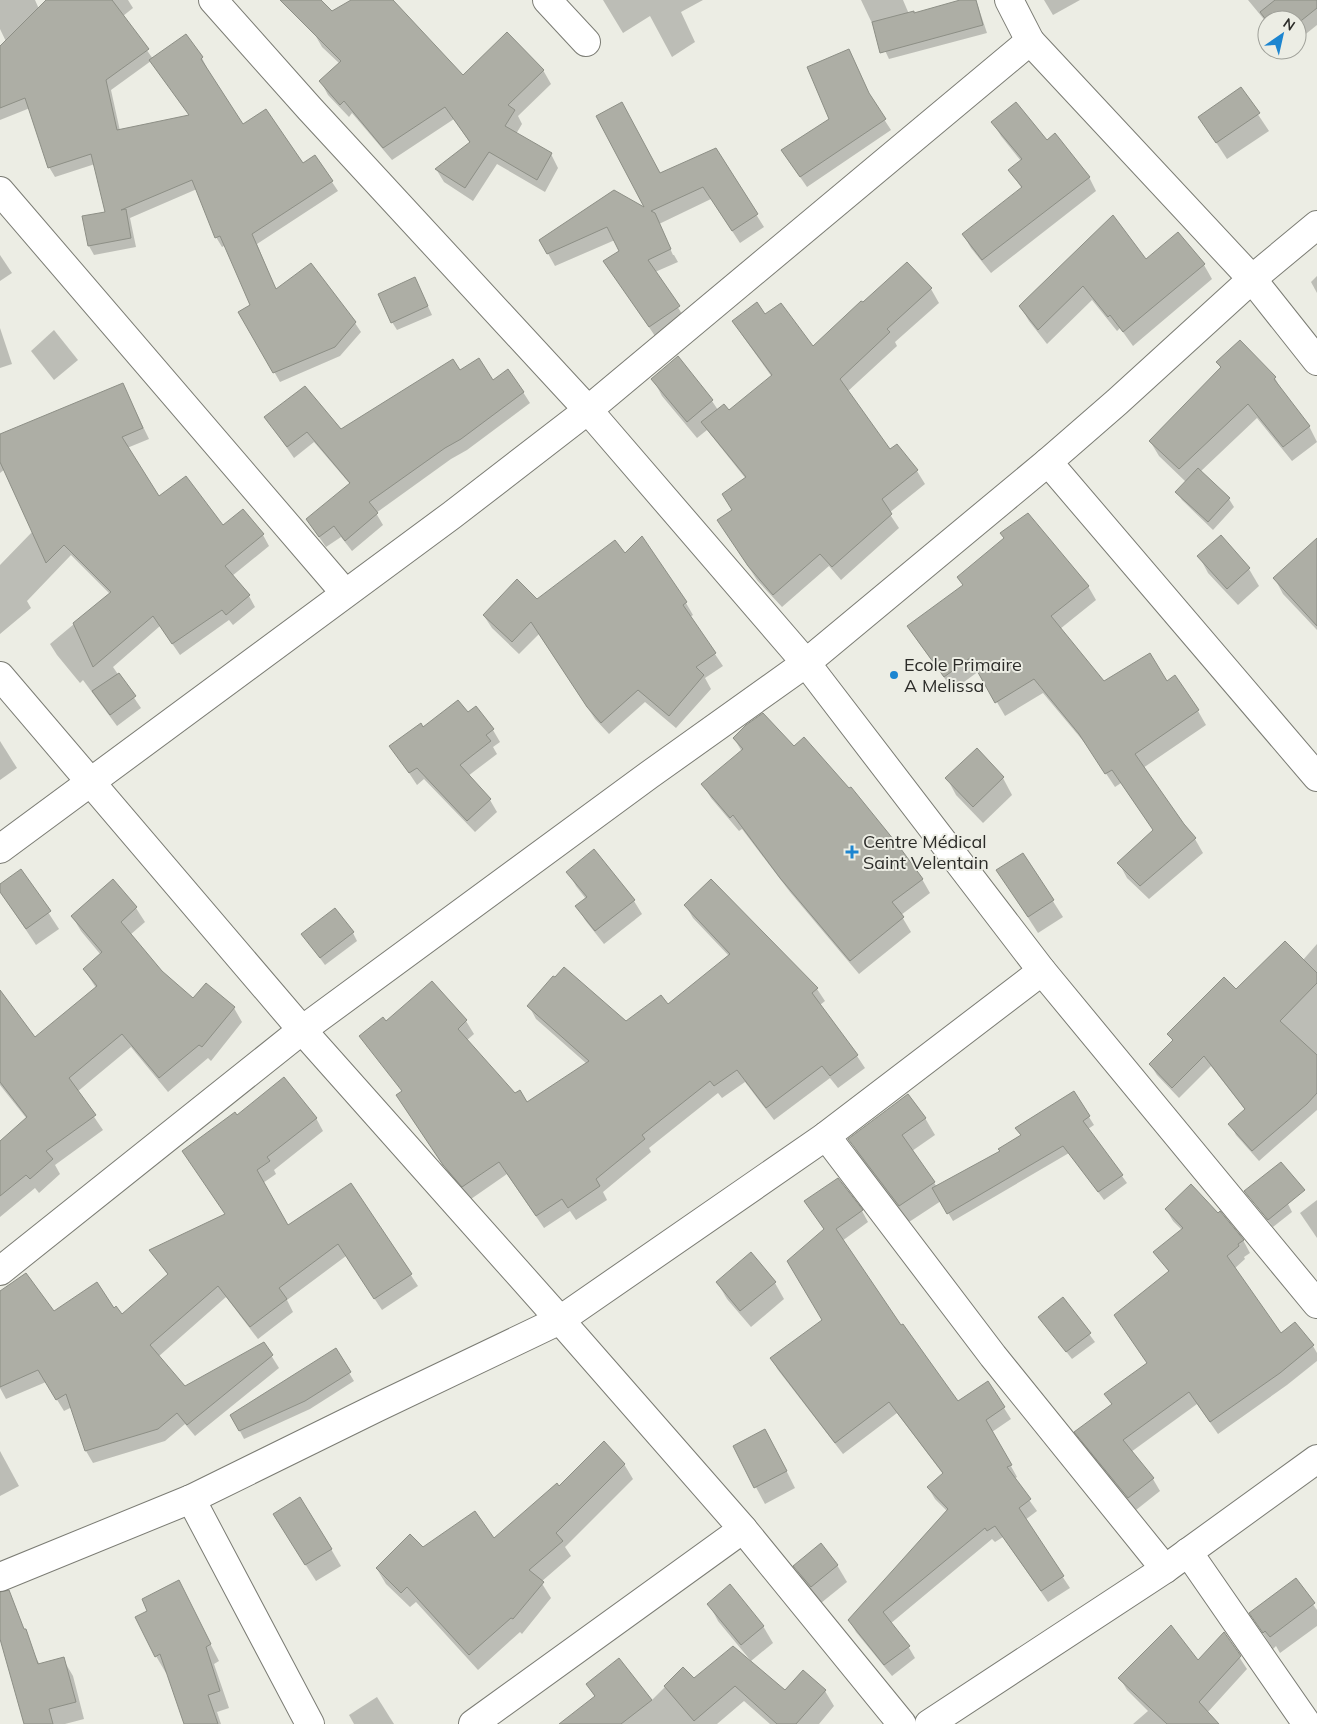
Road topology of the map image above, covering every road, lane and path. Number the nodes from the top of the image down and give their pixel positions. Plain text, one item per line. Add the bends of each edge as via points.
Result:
1 (212, 0) edge
2 (547, 0) edge
3 (1009, 0) edge
4 (1030, 40) junction
5 (586, 42) dead end
6 (0, 191) edge
7 (1317, 225) edge
8 (1252, 279) junction
9 (1317, 361) edge
10 (588, 410) junction
11 (1048, 462) junction
12 (345, 593) junction
13 (806, 663) junction
14 (0, 676) edge
15 (1317, 778) edge
16 (91, 783) junction
17 (0, 849) edge
18 (1042, 971) junction
19 (302, 1030) junction
20 (826, 1136) junction
21 (0, 1271) edge
22 (1317, 1304) edge
23 (560, 1320) junction
24 (1317, 1459) edge
25 (191, 1499) junction
26 (743, 1529) junction
27 (1188, 1552) junction
28 (1165, 1569) junction
29 (0, 1577) edge
30 (310, 1724) edge
31 (472, 1724) edge
32 (902, 1724) edge
33 (929, 1724) edge
34 (1307, 1724) edge

1 - 10 street
2 - 5 street
3 - 4 street
4 - 8 street
4 - 10 street
6 - 12 street
7 - 8 street
8 - 9 street
8 - 11 street
10 - 12 street
10 - 13 street
11 - 13 street
11 - 15 street
12 - 16 street
13 - 18 street
13 - 19 street
14 - 16 street
16 - 17 street
16 - 19 street
18 - 20 street
18 - 22 street
19 - 21 street
19 - 23 street
20 - 23 street
20 - 28 street via 993,1356
23 - 25 street
23 - 26 street
24 - 27 street
25 - 29 street
25 - 30 street
26 - 31 street
26 - 32 street
27 - 28 street
27 - 34 street
28 - 33 street

